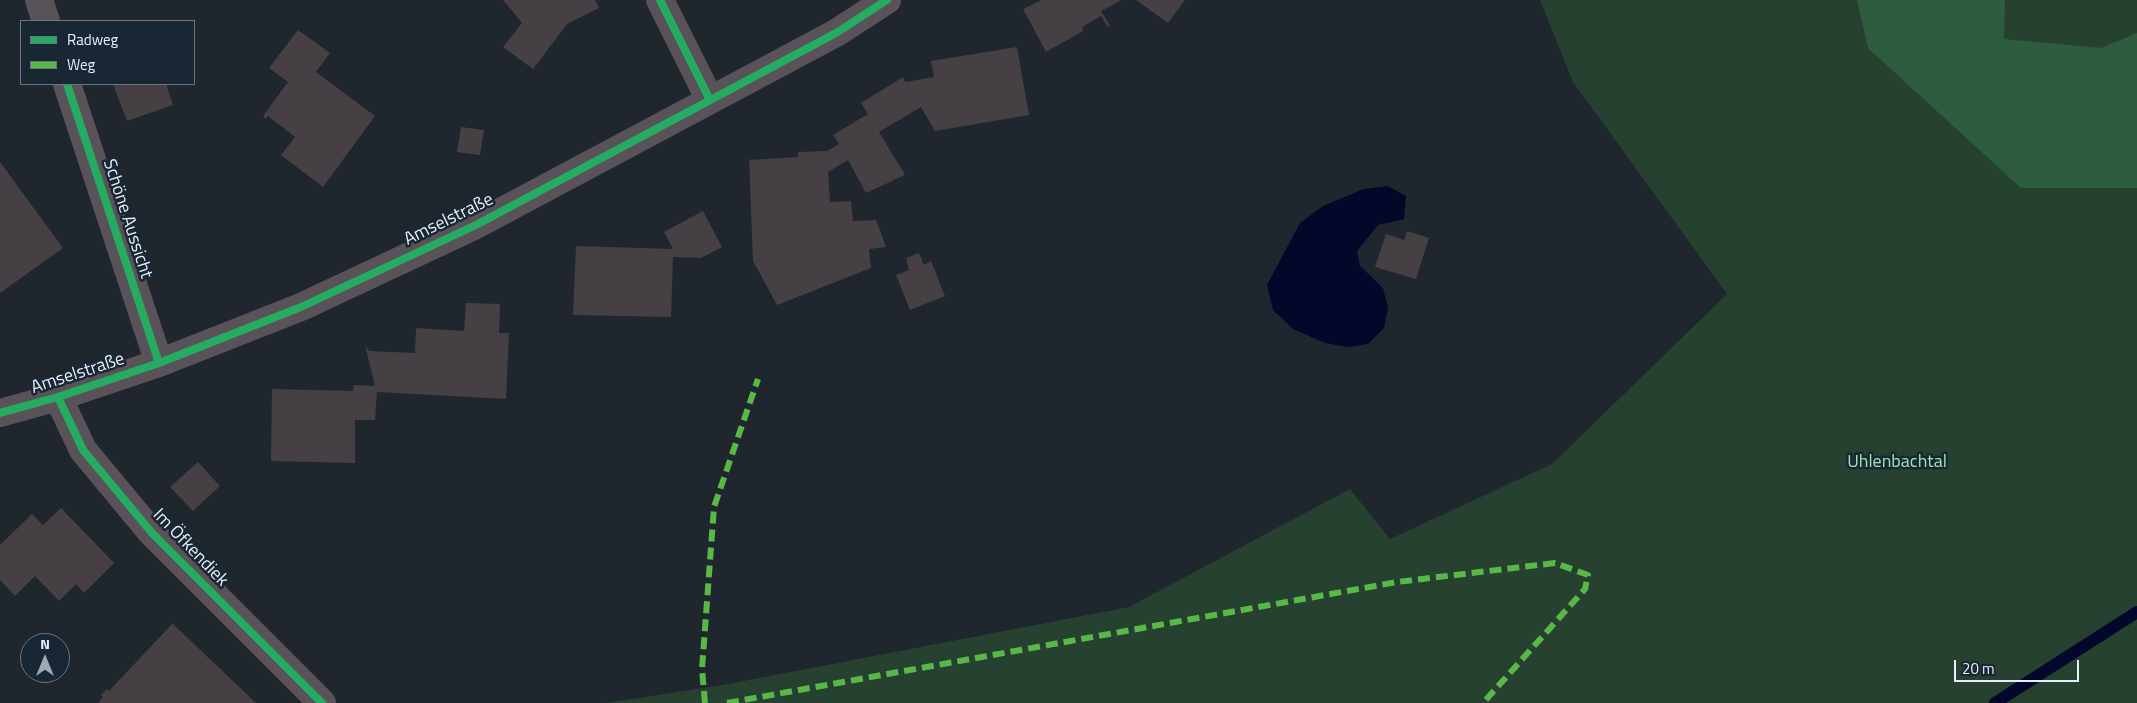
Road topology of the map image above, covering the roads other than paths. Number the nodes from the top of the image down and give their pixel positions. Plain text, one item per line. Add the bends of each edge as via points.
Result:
1 (39, 0) edge
2 (660, 0) edge
3 (887, 0) edge
4 (46, 20) edge
5 (67, 85) edge
6 (710, 100) junction
7 (158, 363) junction
8 (58, 397) junction
9 (0, 413) edge
10 (322, 703) edge

1 - 4 street
2 - 6 street
3 - 6 street, Amselstraße via 836,33
5 - 7 street, Schöne Aussicht
6 - 7 street, Amselstraße via 467,229 302,307
7 - 8 street, Amselstraße
8 - 9 street, Amselstraße
8 - 10 street, Im Öfkendiek via 83,450 152,533

